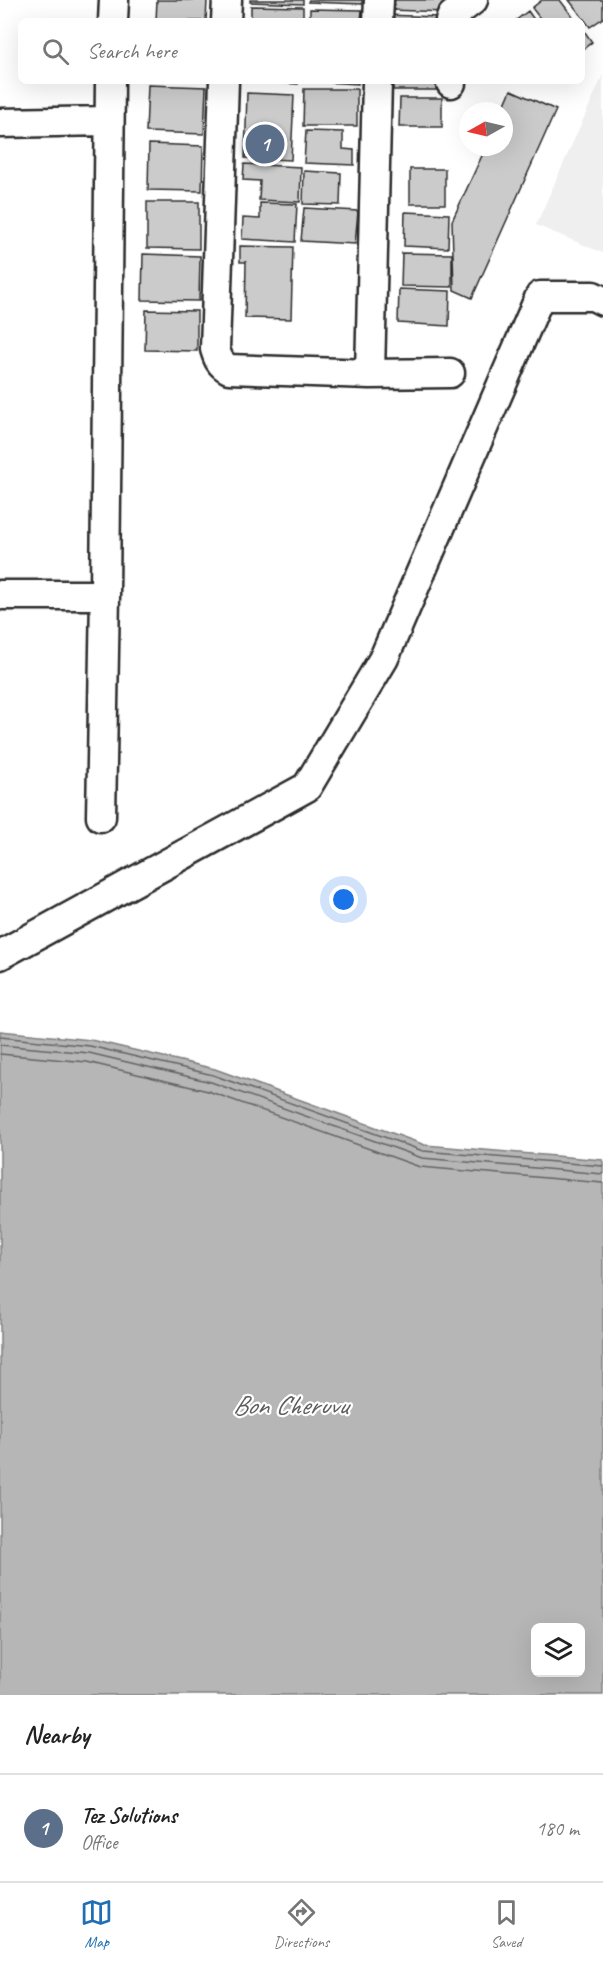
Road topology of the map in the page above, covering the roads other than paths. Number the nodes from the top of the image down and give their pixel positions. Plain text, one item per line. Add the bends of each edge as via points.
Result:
1 (114, 0) edge
2 (227, 0) edge
3 (379, 0) edge
4 (473, 0) edge
5 (113, 18) edge
6 (226, 18) edge
7 (378, 18) edge
8 (451, 18) edge
9 (110, 84) edge
10 (224, 84) edge
11 (377, 84) edge
12 (108, 122) junction
13 (0, 123) edge
14 (603, 301) edge
15 (450, 373) dead end
16 (370, 374) junction
17 (0, 595) edge
18 (105, 595) junction
19 (100, 817) dead end
20 (0, 955) edge

1 - 5 street
2 - 6 street
3 - 7 street
4 - 8 street
9 - 12 street
10 - 16 street via 215,349 218,359 229,369
11 - 16 street
12 - 13 street
12 - 18 street
14 - 20 street via 593,296 540,296 384,658 307,787
15 - 16 street
17 - 18 street
18 - 19 street

